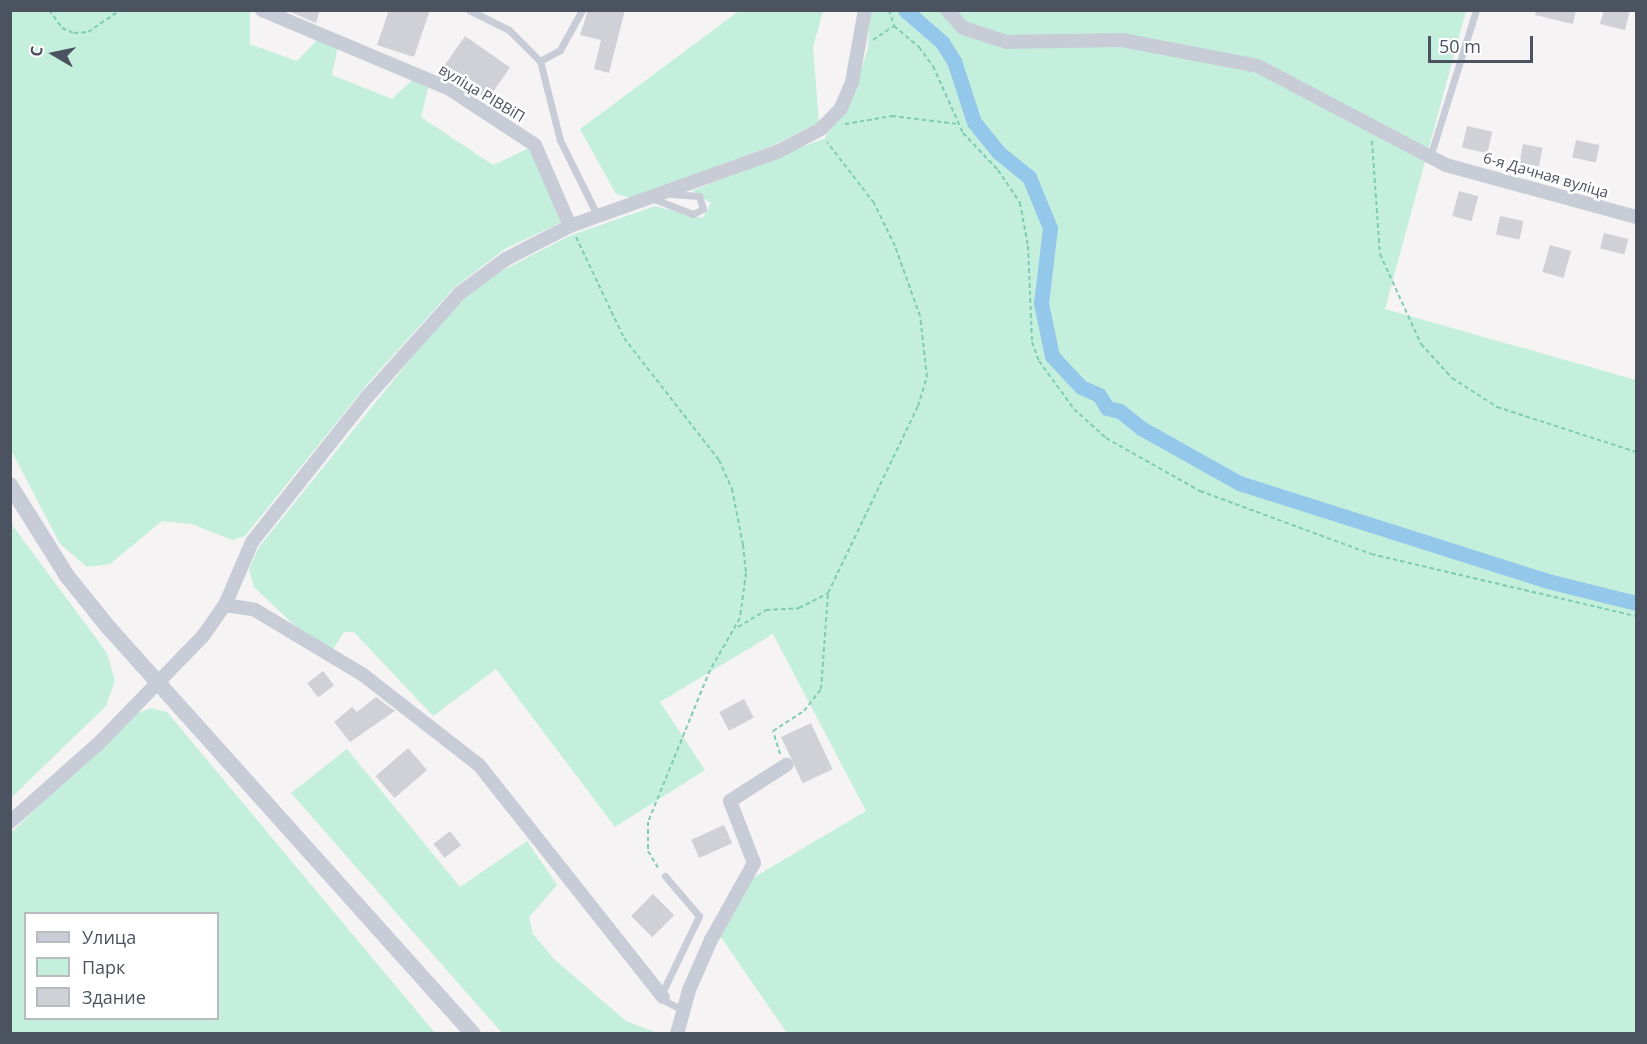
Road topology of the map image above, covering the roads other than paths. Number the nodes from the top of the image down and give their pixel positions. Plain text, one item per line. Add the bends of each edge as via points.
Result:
1 (262, 10) edge
2 (469, 10) edge
3 (582, 10) edge
4 (865, 10) edge
5 (947, 10) edge
6 (1476, 10) edge
7 (540, 62) junction
8 (1430, 157) junction
9 (666, 193) junction
10 (651, 198) junction
11 (598, 217) junction
12 (1636, 217) edge
13 (570, 226) junction
14 (10, 485) edge
15 (225, 605) junction
16 (156, 681) junction
17 (786, 765) road end
18 (10, 822) edge
19 (665, 876) road end
20 (663, 997) junction
21 (683, 1010) junction
22 (473, 1034) edge
23 (677, 1034) edge

1 - 13 street, вуліца РІВВіП via 448,88 535,145
2 - 7 lane via 509,30
3 - 7 lane via 568,41
4 - 9 street via 862,48 841,108 821,129 777,152
5 - 8 street, 6-я Дачная вуліца via 963,28 1007,42 1122,40 1258,66
6 - 8 lane
7 - 11 lane via 560,140
8 - 12 street, 6-я Дачная вуліца via 1446,165
9 - 10 street
9 - 10 lane via 699,196 703,209 693,214
10 - 11 street
11 - 13 street
13 - 15 street via 481,274 442,311 252,542
14 - 16 street via 67,576
15 - 16 street via 203,636
15 - 20 street via 245,605 274,619 362,674 457,745 517,808
16 - 18 street via 100,742
16 - 22 street
17 - 21 street via 730,801 754,863 711,940
19 - 20 lane via 699,916 662,988
20 - 21 lane
21 - 23 street

